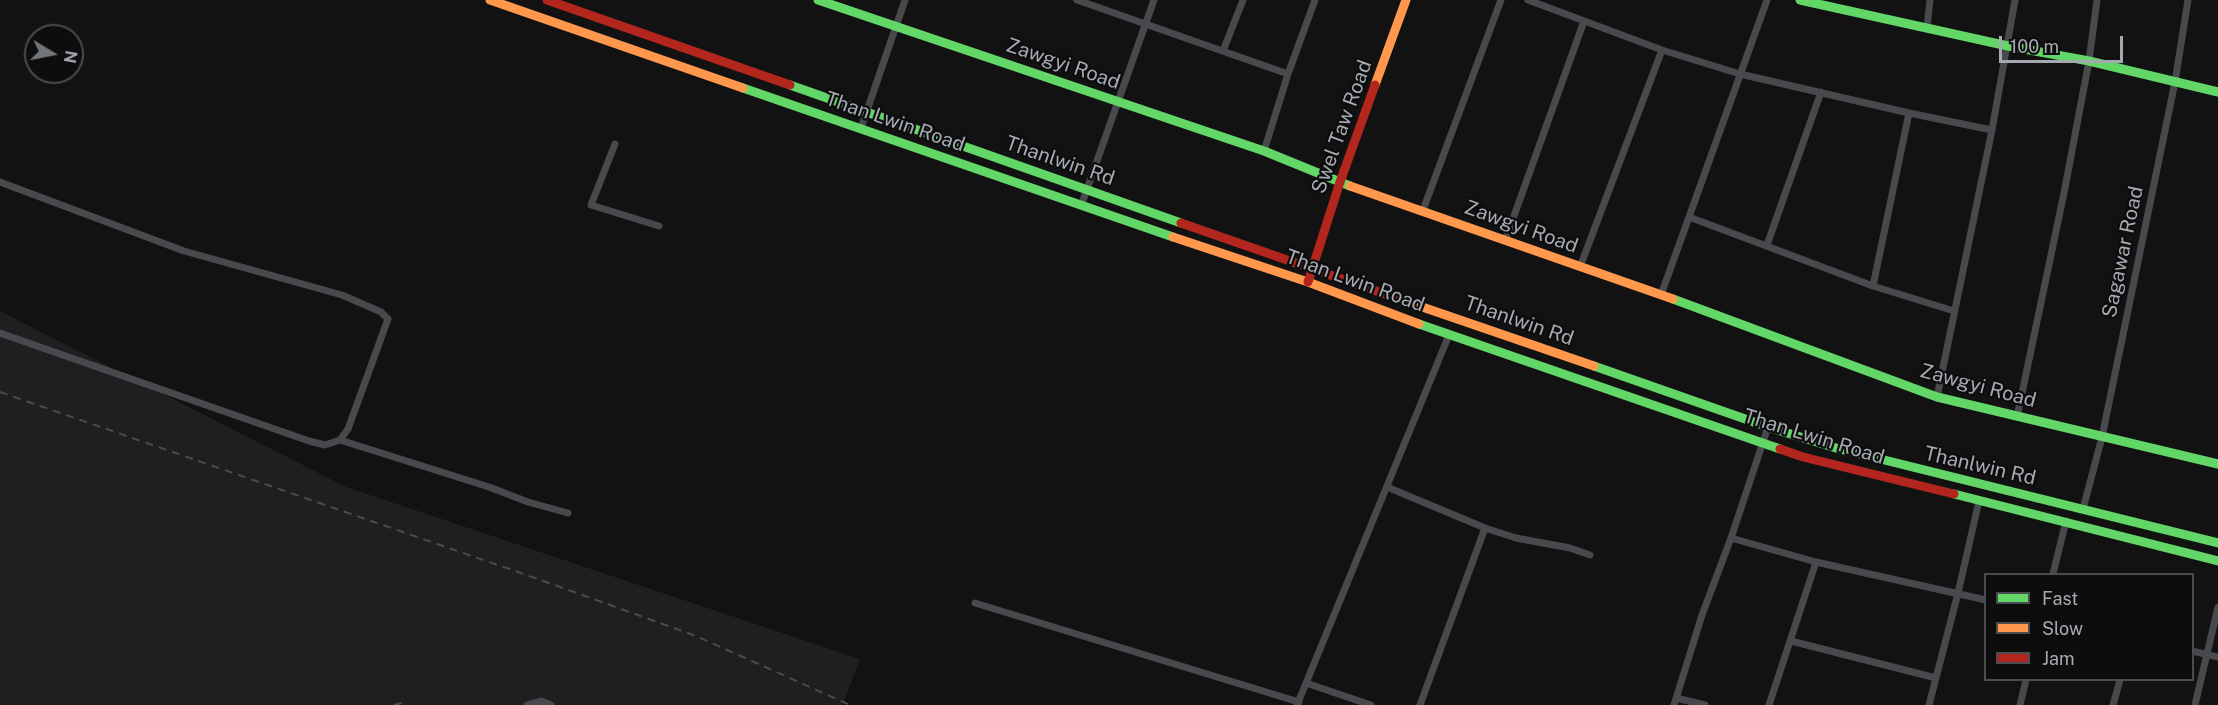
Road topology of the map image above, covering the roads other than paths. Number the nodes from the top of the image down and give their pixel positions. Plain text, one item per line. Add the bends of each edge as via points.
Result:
1 (547, 0) edge
2 (818, 0) edge
3 (905, 0) edge
4 (1077, 0) edge
5 (1154, 0) edge
6 (1243, 0) edge
7 (1315, 0) edge
8 (1406, 0) edge
9 (1501, 0) edge
10 (1528, 0) edge
11 (1767, 0) edge
12 (1800, 0) edge
13 (1930, 0) edge
14 (2015, 0) edge
15 (2097, 0) edge
16 (2188, 0) edge
17 (494, 1) edge
18 (1584, 21) junction
19 (1146, 24) junction
20 (896, 27) junction
21 (1927, 28) junction
22 (2008, 46) junction
23 (687, 49) junction
24 (1662, 50) junction
25 (1223, 51) junction
26 (2089, 61) junction
27 (681, 66) junction
28 (1288, 74) junction
29 (1740, 74) junction
30 (2175, 82) junction
31 (1821, 92) junction
32 (2218, 92) edge
33 (1119, 102) junction
34 (867, 112) junction
35 (1909, 113) junction
36 (861, 128) junction
37 (1992, 130) junction
38 (615, 144) dead end
39 (1264, 151) junction
40 (1340, 182) junction
41 (0, 183) edge
42 (1087, 190) junction
43 (1081, 206) junction
44 (1423, 210) junction
45 (1689, 217) junction
46 (659, 226) dead end
47 (1505, 241) junction
48 (1767, 246) junction
49 (1580, 267) junction
50 (1313, 268) junction
51 (1308, 282) junction
52 (1873, 285) junction
53 (1661, 295) junction
54 (1954, 311) junction
55 (0, 333) edge
56 (1449, 334) junction
57 (1535, 346) junction
58 (1529, 362) junction
59 (1936, 397) junction
60 (2017, 417) junction
61 (1768, 427) junction
62 (2102, 437) junction
63 (340, 440) junction
64 (1762, 443) junction
65 (2218, 464) edge
66 (1387, 487) junction
67 (1980, 501) junction
68 (2083, 509) junction
69 (568, 513) dead end
70 (2066, 521) junction
71 (2079, 524) junction
72 (1485, 528) junction
73 (1731, 538) junction
74 (2218, 543) edge
75 (1590, 555) dead end
76 (2218, 561) edge
77 (1816, 562) junction
78 (2053, 573) edge
79 (1958, 593) junction
80 (1984, 600) edge
81 (975, 603) dead end
82 (2218, 607) edge
83 (1791, 641) junction
84 (2194, 651) edge
85 (2207, 655) junction
86 (2218, 657) edge
87 (1936, 678) junction
88 (2026, 681) edge
89 (2120, 681) edge
90 (1306, 683) junction
91 (1675, 701) edge
92 (1298, 704) edge
93 (527, 705) edge
94 (551, 705) edge
95 (1371, 705) edge
96 (1420, 705) edge
97 (1705, 705) edge
98 (1769, 705) edge
99 (1929, 705) edge
100 (2020, 705) edge
101 (2113, 705) edge
102 (2195, 705) edge

1 - 23 main road, Thanlwin Rd
2 - 20 main road, Zawgyi Road
3 - 20 street
4 - 19 street
5 - 19 street
6 - 25 street
7 - 28 street
8 - 40 main road, Swel Taw Road
9 - 44 street
10 - 18 street
11 - 29 street
12 - 21 main road
13 - 21 street
14 - 22 street
15 - 26 street
16 - 30 street, Sagawar Road
17 - 27 main road, Than Lwin Road
18 - 24 street
18 - 47 street
19 - 25 street
19 - 33 street
20 - 33 main road, Zawgyi Road
20 - 34 street
21 - 22 main road
22 - 26 main road
22 - 37 street
23 - 27 main road
23 - 34 main road, Thanlwin Rd
24 - 29 street
24 - 49 street
25 - 28 street
26 - 30 main road
26 - 60 street
27 - 36 main road, Than Lwin Road
28 - 39 street
29 - 31 street
29 - 45 street
30 - 32 main road
30 - 62 street, Sagawar Road
31 - 35 street
31 - 48 street
33 - 39 main road, Zawgyi Road
33 - 42 street
34 - 36 street
34 - 42 main road, Thanlwin Rd
35 - 37 street
35 - 52 street
36 - 43 main road, Than Lwin Road
37 - 54 street
38 - 46 street via 591,205
39 - 40 main road, Zawgyi Road
40 - 44 main road, Zawgyi Road
40 - 50 main road, Swel Taw Road
41 - 63 street via 184,251 342,295 381,312 388,319 348,429
42 - 43 street
42 - 50 main road, Thanlwin Rd
43 - 51 main road, Than Lwin Road
44 - 47 main road, Zawgyi Road
45 - 48 street
45 - 53 street
47 - 49 main road, Zawgyi Road
48 - 52 street
49 - 53 main road, Zawgyi Road
50 - 51 main road, Swel Taw Road
50 - 57 main road, Thanlwin Rd
51 - 56 main road, Than Lwin Road
52 - 54 street
53 - 59 main road, Zawgyi Road
54 - 59 street
55 - 63 street via 309,441 326,445
56 - 58 main road, Than Lwin Road
56 - 66 street
57 - 58 main road
57 - 61 main road, Thanlwin Rd
58 - 64 main road, Than Lwin Road
59 - 60 main road, Zawgyi Road
60 - 62 main road, Zawgyi Road
61 - 64 street
61 - 68 main road, Thanlwin Rd via 1891,463
62 - 65 main road, Zawgyi Road
62 - 68 street, Sagawar Road
63 - 69 street
64 - 67 main road, Than Lwin Road
64 - 73 street
66 - 72 street
66 - 90 street
67 - 70 main road, Than Lwin Road
67 - 79 street
68 - 71 main road
68 - 74 main road, Thanlwin Rd
70 - 71 main road, Than Lwin Road
70 - 78 street
71 - 76 main road, Than Lwin Road
72 - 75 street
72 - 96 street
73 - 77 street
73 - 91 street
77 - 79 street
77 - 83 street
79 - 80 street
79 - 87 street
81 - 92 street
82 - 85 street
83 - 87 street
83 - 98 street
84 - 85 street
85 - 86 street
85 - 102 street
87 - 99 street
88 - 100 street
89 - 101 street
90 - 92 street
90 - 95 street
91 - 97 street
93 - 94 street via 541,701

